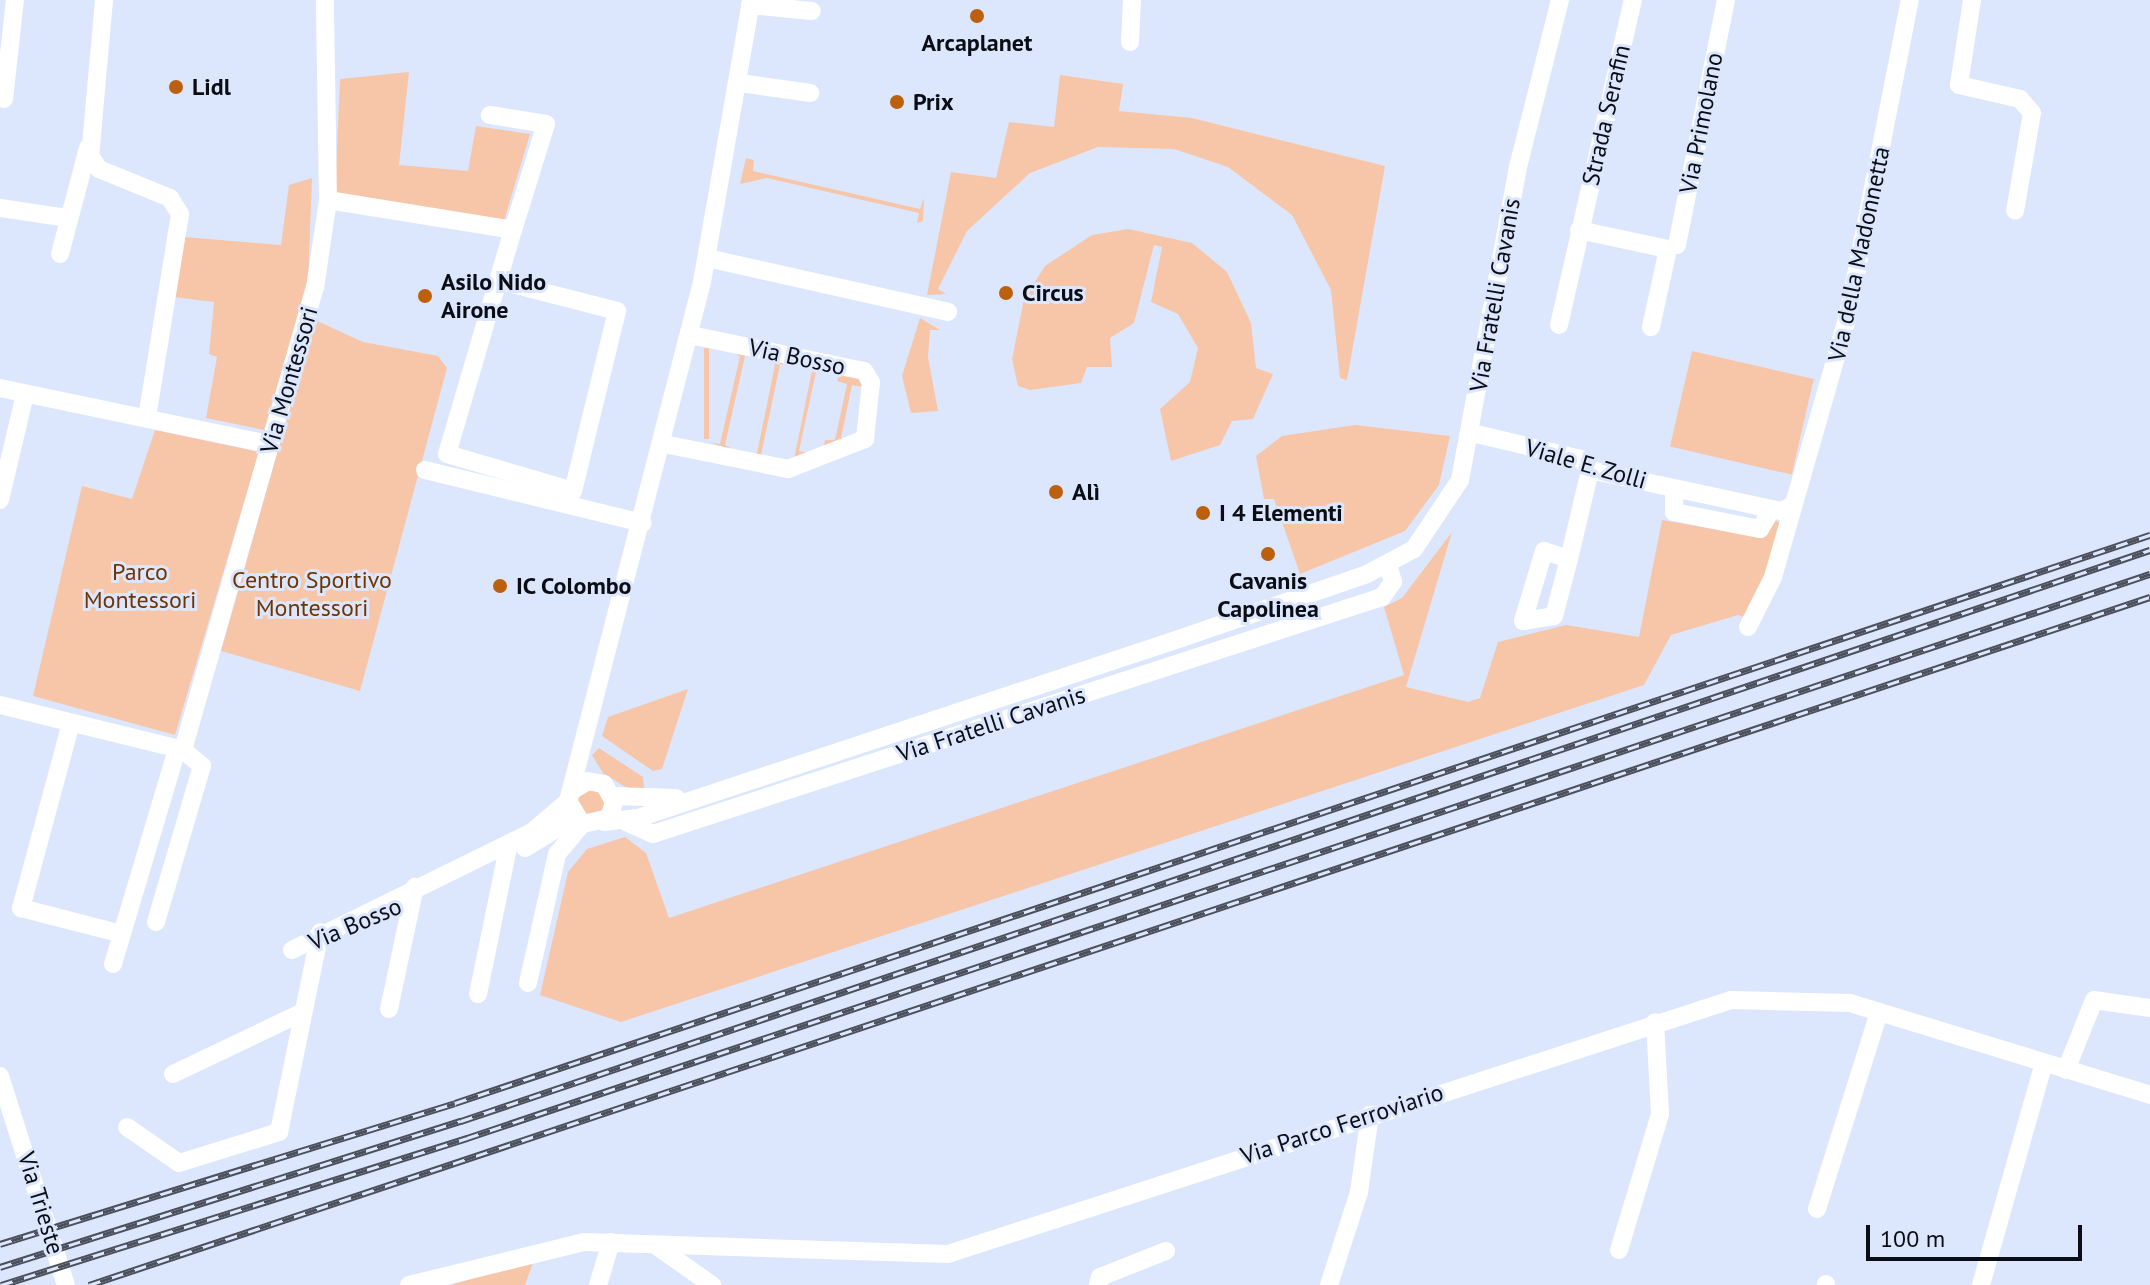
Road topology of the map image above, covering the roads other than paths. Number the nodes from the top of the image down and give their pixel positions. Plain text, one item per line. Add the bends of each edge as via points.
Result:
1 (15, 0) edge
2 (104, 0) edge
3 (325, 0) edge
4 (1132, 0) edge
5 (1560, 0) edge
6 (1633, 0) edge
7 (1726, 0) edge
8 (1910, 0) edge
9 (1972, 0) edge
10 (751, 2) edge
11 (812, 11) dead end
12 (1130, 42) dead end
13 (740, 83) junction
14 (810, 93) dead end
15 (4, 99) dead end
16 (490, 115) dead end
17 (88, 148) junction
18 (328, 200) junction
19 (0, 208) edge
20 (2015, 211) dead end
21 (68, 218) junction
22 (513, 230) junction
23 (1579, 230) junction
24 (1677, 245) dead end
25 (60, 254) dead end
26 (707, 258) junction
27 (500, 281) junction
28 (948, 312) dead end
29 (1559, 325) dead end
30 (1651, 327) dead end
31 (690, 335) junction
32 (0, 388) edge
33 (25, 394) junction
34 (147, 417) junction
35 (1472, 433) junction
36 (269, 444) junction
37 (664, 444) junction
38 (425, 470) dead end
39 (1590, 470) junction
40 (0, 500) edge
41 (1793, 505) junction
42 (643, 523) junction
43 (1569, 559) dead end
44 (1388, 565) junction
45 (1367, 574) junction
46 (1358, 604) junction
47 (1748, 627) dead end
48 (0, 705) edge
49 (71, 723) junction
50 (584, 742) junction
51 (179, 752) junction
52 (594, 781) junction
53 (613, 796) junction
54 (702, 796) junction
55 (574, 808) junction
56 (604, 822) junction
57 (626, 822) junction
58 (508, 850) junction
59 (414, 893) junction
60 (156, 922) dead end
61 (122, 936) junction
62 (113, 964) dead end
63 (528, 983) dead end
64 (478, 994) dead end
65 (2150, 1008) edge
66 (389, 1009) dead end
67 (303, 1012) junction
68 (1879, 1012) junction
69 (1655, 1022) junction
70 (2044, 1063) junction
71 (2066, 1070) junction
72 (173, 1074) dead end
73 (0, 1076) edge
74 (2150, 1095) edge
75 (1370, 1115) junction
76 (127, 1127) dead end
77 (1817, 1209) dead end
78 (611, 1242) junction
79 (655, 1245) junction
80 (1619, 1250) dead end
81 (1166, 1251) dead end
82 (66, 1285) edge
83 (409, 1285) edge
84 (598, 1285) edge
85 (712, 1285) edge
86 (1098, 1285) edge
87 (1329, 1285) edge
88 (1981, 1285) edge

1 - 15 street
2 - 17 street
3 - 18 street, Via Montessori
4 - 12 street
5 - 35 street, Via Fratelli Cavanis via 1517,171
6 - 23 street, Strada Serafin
7 - 24 street, Via Primolano
8 - 41 street, Via della Madonnetta via 1865,248
9 - 20 street via 1959,85 2020,99 2032,113
10 - 11 street, Via Bosso
10 - 13 street, Via Bosso
13 - 14 street
13 - 26 street, Via Bosso
16 - 22 street via 546,124
17 - 21 street
17 - 34 street via 99,169 170,198 180,214
18 - 22 street
18 - 36 street, Via Montessori via 315,288
19 - 21 street
21 - 25 street
22 - 27 street
23 - 29 street, Strada Serafin
23 - 30 street via 1668,249
26 - 28 street
26 - 31 street, Via Bosso
27 - 27 street via 447,454 573,491 617,311
31 - 37 street, Via Bosso
31 - 37 street, Via Bosso via 864,371 871,382 865,439 788,469
32 - 33 street
33 - 34 street
33 - 40 street
34 - 36 street
35 - 39 street, Viale E. Zolli via 1581,459
35 - 44 street, Via Fratelli Cavanis via 1445,512 1414,549
36 - 51 street, Via Montessori
37 - 42 street, Via Bosso
38 - 42 street
39 - 41 street, Viale E. Zolli via 1782,511
39 - 43 street
41 - 47 street, Via della Madonnetta via 1764,602
42 - 50 street, Via Bosso
44 - 45 street, Via Fratelli Cavanis
44 - 46 street, Via Fratelli Cavanis via 1389,592
45 - 46 street via 1371,591
45 - 54 street, Via Fratelli Cavanis
46 - 57 street, Via Fratelli Cavanis via 653,834
48 - 49 street
49 - 51 street
49 - 61 street via 21,908
50 - 52 street, Via Bosso
50 - 55 street, Via Bosso
51 - 60 street via 202,766
51 - 61 street, Via Montessori
52 - 53 street
52 - 55 street, Via Bosso
53 - 54 street, Via Fratelli Cavanis
53 - 56 street
54 - 57 street, Via Fratelli Cavanis
55 - 56 street
55 - 58 street, Via Bosso
55 - 63 street, Via Bosso via 557,854
56 - 57 street, Via Fratelli Cavanis
58 - 59 street, Via Bosso
58 - 64 street
59 - 66 street, Via Bosso
59 - 67 street, Via Bosso via 319,937
61 - 62 street, Via Montessori
65 - 71 street via 2094,1000
67 - 72 street
67 - 76 street via 279,1132 179,1163
68 - 69 street, Via Parco Ferroviario via 1850,1003 1731,1000
68 - 70 street, Via Parco Ferroviario
68 - 77 street
69 - 75 street, Via Parco Ferroviario
69 - 80 street via 1660,1114
70 - 71 street, Via Parco Ferroviario
70 - 88 street
71 - 74 street, Via Parco Ferroviario
73 - 82 street, Via Trieste
75 - 79 street, Via Parco Ferroviario via 948,1254
75 - 87 street via 1359,1192
78 - 79 street, Via Parco Ferroviario
78 - 83 street, Via Parco Ferroviario via 559,1244
78 - 84 street
79 - 85 street
81 - 86 street via 1100,1277

